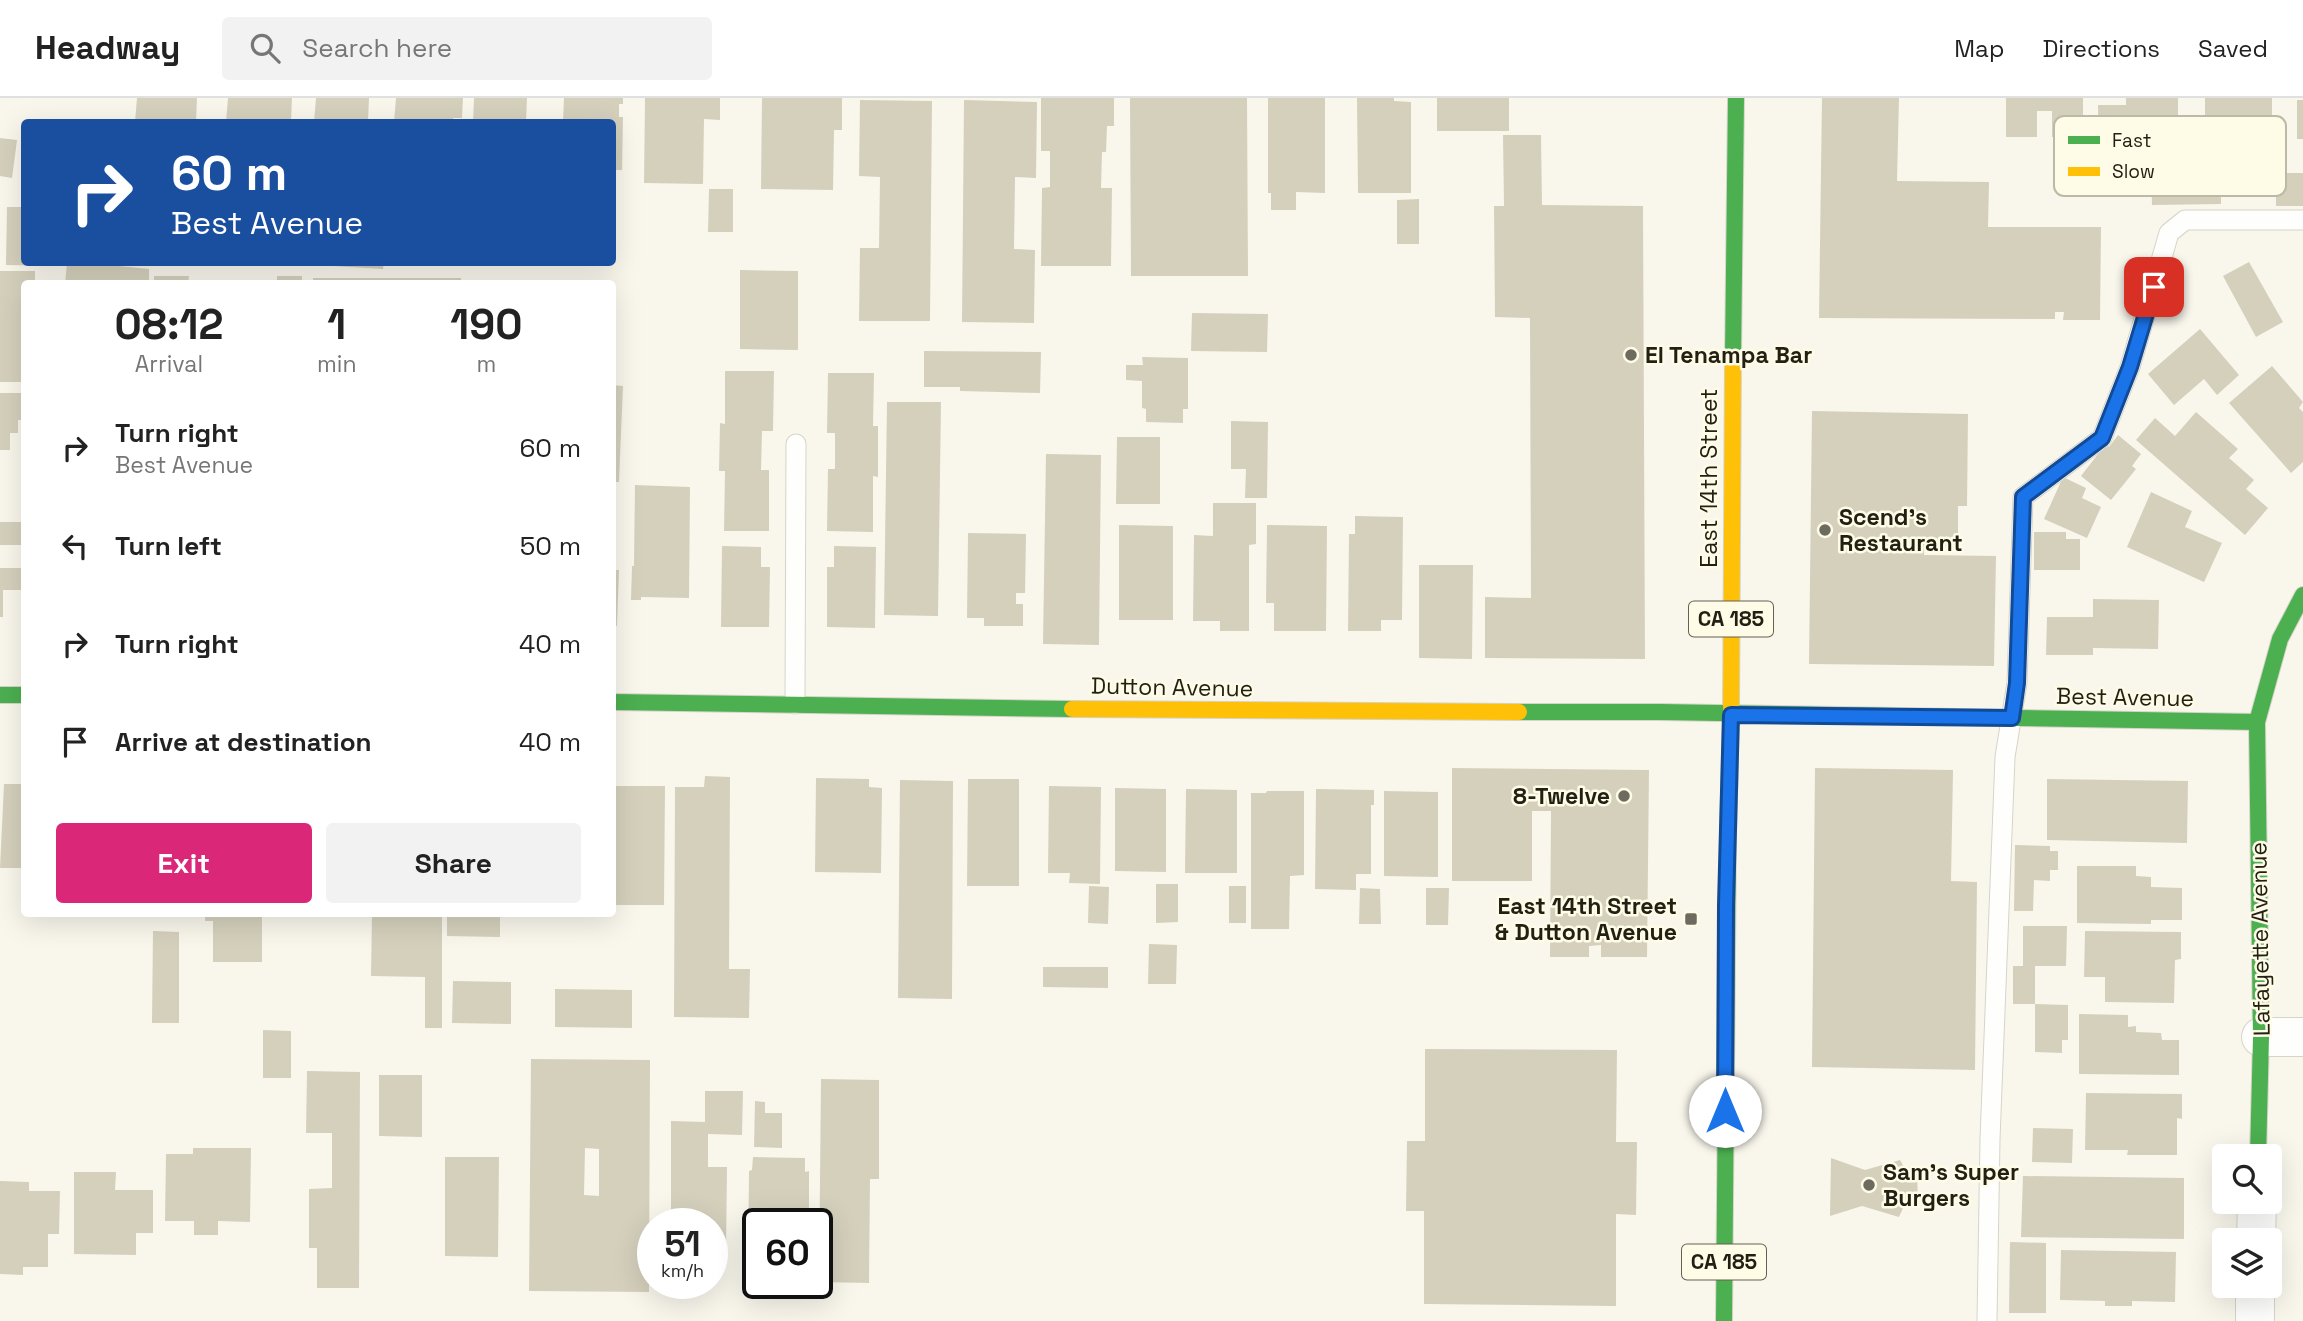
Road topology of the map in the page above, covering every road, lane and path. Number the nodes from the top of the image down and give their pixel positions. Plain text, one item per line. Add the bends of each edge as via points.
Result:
1 (1736, 98) edge
2 (2303, 220) edge
3 (796, 444) dead end
4 (2303, 595) edge
5 (0, 695) edge
6 (21, 695) edge
7 (616, 702) edge
8 (796, 704) junction
9 (1731, 715) junction
10 (2012, 718) junction
11 (2257, 722) junction
12 (2261, 1037) junction
13 (2303, 1037) edge
14 (2258, 1144) edge
15 (2255, 1298) edge
16 (1724, 1321) edge
17 (1987, 1321) edge
18 (2255, 1321) edge

1 - 9 street, East 14th Street / CA 185
2 - 10 lane via 2185,220 2169,233 2130,367 2102,438 2023,497
3 - 8 lane
4 - 11 street via 2280,639
5 - 6 street
7 - 8 street, Dutton Avenue
8 - 9 street, Dutton Avenue
9 - 10 street, Best Avenue
9 - 16 street, East 14th Street / CA 185
10 - 11 street, Best Avenue
10 - 17 lane via 2001,867
11 - 12 street, Lafayette Avenue
12 - 13 street
12 - 14 street, Lafayette Avenue
15 - 18 street

